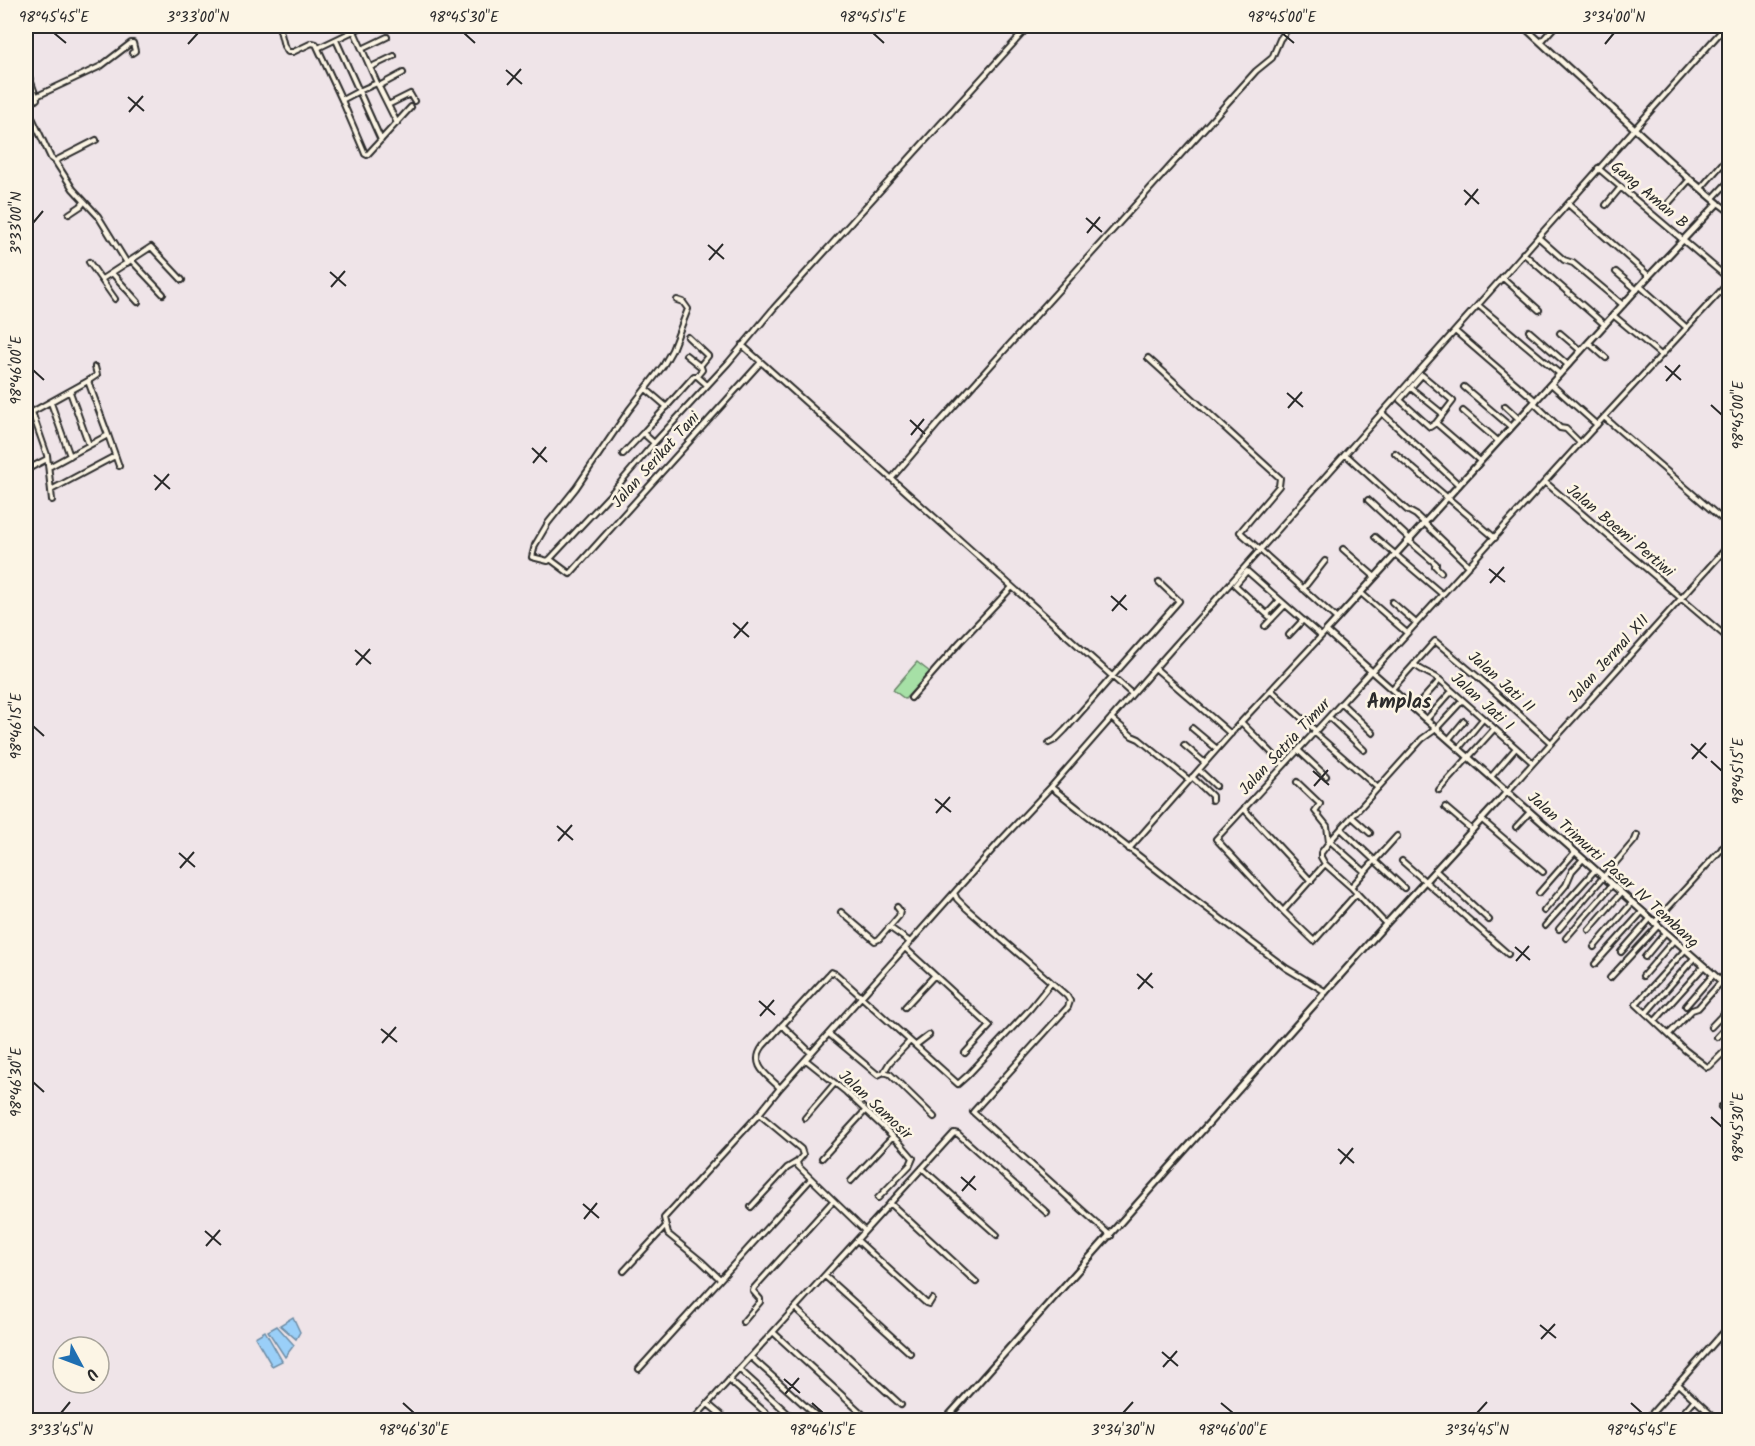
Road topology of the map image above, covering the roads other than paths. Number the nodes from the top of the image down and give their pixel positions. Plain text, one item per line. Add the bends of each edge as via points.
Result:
1 (279, 26) edge
2 (364, 26) edge
3 (1029, 26) edge
4 (1290, 26) edge
5 (1523, 26) edge
6 (1555, 26) edge
7 (1726, 26) edge
8 (354, 31) junction
9 (387, 37) dead end
10 (336, 40) junction
11 (1541, 42) junction
12 (318, 48) junction
13 (362, 49) junction
14 (132, 53) dead end
15 (394, 56) dead end
16 (371, 67) junction
17 (26, 68) edge
18 (403, 74) dead end
19 (378, 85) junction
20 (359, 91) junction
21 (37, 96) junction
22 (342, 100) junction
23 (414, 101) dead end
24 (388, 105) junction
25 (411, 107) dead end
26 (26, 108) edge
27 (397, 123) junction
28 (1634, 128) junction
29 (96, 140) dead end
30 (381, 140) junction
31 (55, 161) junction
32 (1722, 164) dead end
33 (1598, 168) junction
34 (1690, 179) junction
35 (1730, 180) edge
36 (1621, 187) junction
37 (1701, 188) junction
38 (1713, 198) junction
39 (84, 202) junction
40 (1718, 203) junction
41 (1568, 204) junction
42 (1606, 205) dead end
43 (1666, 206) dead end
44 (1730, 212) edge
45 (69, 214) dead end
46 (1538, 237) junction
47 (1683, 240) junction
48 (1523, 253) junction
49 (131, 260) junction
50 (89, 262) dead end
51 (127, 263) junction
52 (1616, 272) dead end
53 (112, 273) junction
54 (1649, 276) junction
55 (1502, 277) junction
56 (102, 279) junction
57 (182, 280) dead end
58 (1730, 281) edge
59 (1638, 288) junction
60 (163, 294) dead end
61 (115, 299) dead end
62 (677, 300) dead end
63 (138, 302) dead end
64 (1478, 305) junction
65 (1623, 305) junction
66 (1539, 310) dead end
67 (1613, 315) junction
68 (1605, 325) junction
69 (1687, 328) junction
70 (1455, 331) junction
71 (1529, 331) dead end
72 (1560, 333) dead end
73 (688, 337) dead end
74 (1589, 343) junction
75 (744, 346) junction
76 (1581, 351) junction
77 (686, 355) dead end
78 (1662, 356) junction
79 (1148, 358) dead end
80 (1606, 358) dead end
81 (761, 361) junction
82 (1568, 365) junction
83 (700, 366) junction
84 (95, 367) dead end
85 (1560, 374) junction
86 (698, 376) junction
87 (88, 381) junction
88 (1551, 384) junction
89 (707, 386) junction
90 (1464, 387) dead end
91 (1411, 388) junction
92 (646, 389) junction
93 (70, 392) junction
94 (51, 402) junction
95 (1535, 402) junction
96 (1504, 406) dead end
97 (667, 407) junction
98 (1463, 411) dead end
99 (32, 412) junction
100 (1382, 413) junction
101 (1443, 414) junction
102 (26, 416) edge
103 (1604, 417) junction
104 (1519, 419) junction
105 (1436, 423) junction
106 (1597, 425) junction
107 (1511, 428) junction
108 (643, 432) junction
109 (108, 435) junction
110 (1498, 441) junction
111 (654, 443) junction
112 (1580, 443) junction
113 (89, 445) junction
114 (1395, 453) dead end
115 (623, 454) dead end
116 (1346, 454) junction
117 (70, 456) junction
118 (115, 456) junction
119 (26, 457) edge
120 (47, 459) junction
121 (1480, 461) junction
122 (119, 466) dead end
123 (48, 467) junction
124 (28, 469) edge
125 (892, 478) junction
126 (1545, 482) junction
127 (1459, 485) junction
128 (51, 490) junction
129 (1448, 497) junction
130 (52, 500) dead end
131 (1368, 501) dead end
132 (1425, 524) junction
133 (1730, 526) edge
134 (1375, 537) dead end
135 (1495, 538) junction
136 (1410, 540) junction
137 (1730, 544) edge
138 (1261, 549) junction
139 (1343, 549) dead end
140 (1396, 555) junction
141 (550, 559) junction
142 (1325, 561) dead end
143 (1469, 566) junction
144 (1441, 572) dead end
145 (1375, 577) junction
146 (1159, 582) dead end
147 (1012, 587) junction
148 (1304, 589) junction
149 (1361, 593) junction
150 (1442, 594) junction
151 (1680, 597) junction
152 (1280, 600) junction
153 (1392, 602) dead end
154 (1285, 605) junction
155 (1267, 614) junction
156 (1272, 619) junction
157 (1337, 619) junction
158 (1303, 620) junction
159 (1416, 623) junction
160 (1265, 626) dead end
161 (1326, 631) junction
162 (1407, 633) junction
163 (1289, 635) dead end
164 (1321, 636) junction
165 (1730, 640) edge
166 (1414, 664) junction
167 (1155, 668) junction
168 (1372, 672) junction
169 (1113, 678) junction
170 (1440, 680) junction
171 (1392, 689) junction
172 (1271, 690) junction
173 (1452, 691) junction
174 (1132, 694) junction
175 (911, 698) dead end
176 (1462, 701) junction
177 (1341, 703) junction
178 (1414, 709) junction
179 (1329, 717) junction
180 (1111, 718) junction
181 (1483, 719) junction
182 (1426, 720) junction
183 (1464, 721) dead end
184 (1241, 722) junction
185 (1192, 728) dead end
186 (1436, 729) junction
187 (1494, 729) junction
188 (1315, 731) junction
189 (1373, 733) dead end
190 (1231, 734) junction
191 (1449, 739) junction
192 (1550, 742) junction
193 (1049, 743) dead end
194 (1184, 745) dead end
195 (1459, 748) junction
196 (1516, 748) junction
197 (1217, 749) junction
198 (1298, 750) junction
199 (1364, 750) dead end
200 (1469, 758) junction
201 (1532, 762) junction
202 (1205, 763) junction
203 (1284, 765) junction
204 (1199, 770) junction
205 (1326, 776) dead end
206 (1491, 777) junction
207 (1191, 778) junction
208 (1297, 782) dead end
209 (1216, 786) dead end
210 (1051, 787) junction
211 (1378, 788) junction
212 (1439, 790) dead end
213 (1507, 792) junction
214 (1212, 800) dead end
215 (1445, 807) dead end
216 (1244, 809) junction
217 (1530, 813) junction
218 (1352, 817) junction
219 (1481, 819) junction
220 (1516, 827) dead end
221 (1341, 829) junction
222 (1472, 830) junction
223 (1370, 833) dead end
224 (1637, 835) dead end
225 (1397, 836) dead end
226 (1730, 840) edge
227 (1330, 841) junction
228 (1722, 848) junction
229 (1129, 849) junction
230 (1575, 852) junction
231 (1730, 855) edge
232 (1582, 859) junction
233 (1402, 861) dead end
234 (1375, 862) junction
235 (1325, 864) junction
236 (1435, 870) junction
237 (1595, 870) junction
238 (1365, 872) junction
239 (1542, 872) dead end
240 (1603, 878) junction
241 (1311, 881) junction
242 (1425, 881) junction
243 (1612, 885) junction
244 (1351, 887) junction
245 (1404, 888) dead end
246 (954, 893) junction
247 (1357, 893) junction
248 (1539, 893) dead end
249 (1621, 893) junction
250 (1632, 903) junction
251 (897, 907) dead end
252 (1283, 911) junction
253 (1544, 911) dead end
254 (841, 912) dead end
255 (1642, 912) junction
256 (1489, 920) dead end
257 (1654, 923) junction
258 (1386, 924) junction
259 (1545, 926) dead end
260 (889, 927) junction
261 (1558, 929) dead end
262 (1589, 930) dead end
263 (1665, 933) junction
264 (1566, 938) dead end
265 (1674, 940) junction
266 (910, 942) junction
267 (1594, 947) dead end
268 (905, 948) junction
269 (1685, 950) junction
270 (1621, 952) dead end
271 (1508, 954) dead end
272 (1645, 957) dead end
273 (1694, 958) junction
274 (1595, 964) dead end
275 (1704, 966) junction
276 (1713, 975) junction
277 (934, 976) junction
278 (1643, 976) dead end
279 (1610, 978) dead end
280 (1052, 982) junction
281 (1721, 982) junction
282 (1730, 989) edge
283 (1326, 992) junction
284 (862, 997) junction
285 (1686, 1006) dead end
286 (905, 1007) dead end
287 (1730, 1007) edge
288 (1646, 1013) junction
289 (1655, 1021) junction
290 (1730, 1023) edge
291 (782, 1025) junction
292 (1712, 1027) dead end
293 (829, 1034) junction
294 (1669, 1034) junction
295 (929, 1035) dead end
296 (1717, 1037) dead end
297 (910, 1041) junction
298 (916, 1046) junction
299 (1730, 1046) edge
300 (811, 1053) junction
301 (964, 1053) dead end
302 (806, 1060) junction
303 (884, 1072) junction
304 (835, 1083) junction
305 (780, 1088) junction
306 (1721, 1107) dead end
307 (865, 1110) junction
308 (759, 1114) junction
309 (1730, 1115) edge
310 (934, 1117) dead end
311 (805, 1119) dead end
312 (893, 1136) junction
313 (822, 1158) dead end
314 (797, 1162) junction
315 (922, 1168) junction
316 (811, 1179) junction
317 (851, 1181) dead end
318 (878, 1198) dead end
319 (833, 1201) junction
320 (890, 1203) junction
321 (751, 1207) dead end
322 (1047, 1213) dead end
323 (665, 1227) junction
324 (865, 1231) junction
325 (997, 1235) dead end
326 (1111, 1236) junction
327 (857, 1240) junction
328 (624, 1271) dead end
329 (825, 1276) junction
330 (720, 1280) junction
331 (976, 1282) dead end
332 (932, 1299) dead end
333 (796, 1309) junction
334 (742, 1322) dead end
335 (1730, 1325) edge
336 (774, 1333) junction
337 (910, 1353) dead end
338 (752, 1357) junction
339 (639, 1369) dead end
340 (739, 1369) junction
341 (729, 1380) junction
342 (1678, 1384) junction
343 (1695, 1400) junction
344 (708, 1404) junction
345 (901, 1405) dead end
346 (693, 1420) edge
347 (728, 1420) edge
348 (774, 1420) edge
349 (795, 1420) edge
350 (821, 1420) edge
351 (869, 1420) edge
352 (945, 1420) edge
353 (1646, 1420) edge
354 (1677, 1420) edge
355 (1717, 1420) edge

1 - 12 street via 288,52 312,43
2 - 8 street
3 - 75 street
4 - 125 street via 1272,58 1132,208
5 - 11 street
6 - 11 street
7 - 28 street
8 - 10 street
8 - 13 street
9 - 13 street
10 - 12 street
10 - 20 street
11 - 28 street
12 - 22 street
13 - 16 street
14 - 21 street via 134,43 101,66
15 - 16 street
16 - 19 street
17 - 21 street
18 - 19 street
19 - 20 street
19 - 24 street
20 - 22 street
20 - 30 street
21 - 26 street
22 - 30 street via 365,154
23 - 24 street via 410,94
24 - 27 street
25 - 27 street
26 - 31 street
27 - 30 street
28 - 33 street
28 - 34 street
29 - 31 street
31 - 39 street
32 - 37 street
33 - 36 street, Gang Aman B
33 - 41 street
34 - 37 street
34 - 43 street
35 - 38 street
36 - 42 street
36 - 47 street, Gang Aman B
37 - 38 street
38 - 40 street
39 - 45 street
39 - 51 street via 98,216
40 - 44 street
40 - 47 street
41 - 46 street
41 - 54 street
46 - 48 street
46 - 65 street
47 - 54 street
47 - 58 street, Gang Aman B
48 - 55 street
48 - 68 street
49 - 51 street
49 - 57 street via 151,248
49 - 60 street
50 - 56 street
51 - 53 street
52 - 59 street
53 - 56 street
53 - 63 street
54 - 59 street
55 - 64 street
55 - 66 street
56 - 61 street
58 - 69 street, Jalan Satria Timur
59 - 65 street
59 - 69 street
62 - 92 street via 688,306 687,312 669,357
64 - 70 street
64 - 85 street
65 - 67 street
67 - 68 street
67 - 78 street
68 - 74 street
69 - 78 street, Jalan Satria Timur
70 - 95 street
70 - 100 street
71 - 82 street
72 - 76 street
73 - 83 street via 708,356
74 - 76 street
74 - 80 street
75 - 81 street
75 - 89 street
76 - 82 street
77 - 83 street
78 - 103 street, Jalan Satria Timur
79 - 138 street via 1280,478 1279,486 1240,532
81 - 125 street
81 - 141 street, Jalan Serikat Tani via 570,574
82 - 85 street
83 - 86 street
84 - 87 street via 97,375
85 - 88 street
86 - 89 street
86 - 97 street
87 - 93 street
87 - 109 street
88 - 95 street
88 - 106 street
89 - 111 street
90 - 107 street
91 - 101 street
91 - 101 street via 1422,375 1453,400
91 - 105 street via 1400,400 1430,427
92 - 97 street
92 - 141 street via 535,545 532,557
93 - 94 street
93 - 113 street
94 - 99 street
94 - 117 street
95 - 104 street
95 - 112 street
96 - 104 street
97 - 108 street
98 - 110 street
99 - 102 street
99 - 120 street
100 - 116 street
100 - 127 street
101 - 105 street
103 - 106 street, Jalan Satria Timur
103 - 133 street
104 - 107 street
105 - 121 street
106 - 112 street, Jalan Satria Timur
107 - 110 street
108 - 111 street
108 - 115 street
109 - 113 street
109 - 118 street
110 - 121 street
111 - 141 street
112 - 126 street, Jalan Satria Timur
113 - 117 street
114 - 129 street
116 - 132 street
116 - 138 street
117 - 123 street
118 - 122 street
118 - 128 street
119 - 124 street
120 - 123 street
120 - 124 street
121 - 127 street
123 - 128 street
125 - 147 street
126 - 135 street, Jalan Satria Timur
126 - 151 street, Jalan Boemi Pertiwi
127 - 129 street
128 - 130 street
129 - 132 street
129 - 135 street
131 - 136 street
132 - 136 street
132 - 143 street
134 - 140 street
135 - 143 street, Jalan Satria Timur
136 - 140 street
136 - 144 street
137 - 151 street, Jalan Jermal XII
138 - 148 street
138 - 167 street
139 - 145 street
140 - 145 street
140 - 150 street
142 - 148 street
143 - 150 street, Jalan Satria Timur
145 - 149 street
146 - 169 street via 1179,601
147 - 169 street
147 - 175 street
148 - 157 street
149 - 157 street
149 - 162 street
150 - 159 street, Jalan Satria Timur
151 - 165 street, Jalan Boemi Pertiwi
151 - 192 street, Jalan Jermal XII
152 - 154 street
152 - 155 street
152 - 155 street via 1247,571 1235,585
153 - 159 street
154 - 156 street
154 - 158 street
155 - 156 street
156 - 160 street
157 - 161 street
158 - 163 street
158 - 164 street
159 - 162 street, Jalan Satria Timur
161 - 164 street
161 - 168 street, Jalan Trimurti Pasar IV Tembang
162 - 168 street, Jalan Satria Timur
164 - 172 street
166 - 170 street, Jalan Jati I
166 - 171 street
166 - 192 street, Jalan Jati II via 1435,641
167 - 174 street
167 - 190 street
168 - 171 street, Jalan Trimurti Pasar IV Tembang
168 - 177 street, Jalan Satria Timur
169 - 174 street
169 - 193 street
170 - 173 street, Jalan Jati I
170 - 178 street
171 - 178 street, Jalan Trimurti Pasar IV Tembang
172 - 184 street
172 - 188 street
173 - 176 street, Jalan Jati I
173 - 182 street
174 - 180 street
176 - 181 street, Jalan Jati I
176 - 186 street
177 - 179 street, Jalan Satria Timur
177 - 189 street
178 - 182 street, Jalan Trimurti Pasar IV Tembang
179 - 188 street, Jalan Satria Timur
179 - 199 street
180 - 207 street
180 - 210 street
181 - 187 street, Jalan Jati I
181 - 195 street
182 - 186 street, Jalan Trimurti Pasar IV Tembang
183 - 191 street
184 - 190 street
184 - 203 street
185 - 197 street
186 - 191 street, Jalan Trimurti Pasar IV Tembang
186 - 211 street
187 - 196 street, Jalan Jati I
187 - 200 street
188 - 198 street, Jalan Satria Timur
188 - 211 street
190 - 197 street
191 - 195 street, Jalan Trimurti Pasar IV Tembang
192 - 201 street, Jalan Jermal XII
194 - 202 street
195 - 200 street, Jalan Trimurti Pasar IV Tembang
196 - 201 street, Jalan Jati I
196 - 206 street
197 - 202 street
198 - 203 street, Jalan Satria Timur
198 - 205 street
200 - 206 street, Jalan Trimurti Pasar IV Tembang
200 - 212 street
201 - 213 street, Jalan Jermal XII
202 - 204 street
203 - 216 street, Jalan Satria Timur
204 - 207 street
204 - 209 street
206 - 213 street, Jalan Trimurti Pasar IV Tembang
207 - 214 street
207 - 229 street
208 - 227 street via 1320,804 1315,811 1327,826
210 - 229 street
210 - 246 street
211 - 218 street
213 - 217 street, Jalan Trimurti Pasar IV Tembang
213 - 219 street
215 - 222 street
216 - 241 street
216 - 252 street, Jalan Satria Timur via 1216,839
217 - 220 street
217 - 230 street, Jalan Trimurti Pasar IV Tembang
218 - 221 street
218 - 223 street
219 - 222 street
219 - 239 street
221 - 227 street
221 - 234 street
222 - 236 street
224 - 240 street
225 - 234 street
226 - 228 street
227 - 235 street via 1321,853
227 - 238 street
228 - 231 street
228 - 257 street
229 - 283 street via 1286,968
230 - 232 street, Jalan Trimurti Pasar IV Tembang
230 - 248 street
232 - 237 street, Jalan Trimurti Pasar IV Tembang
232 - 253 street
233 - 242 street
234 - 238 street
234 - 245 street
235 - 241 street
235 - 244 street
236 - 242 street
236 - 256 street
237 - 240 street, Jalan Trimurti Pasar IV Tembang
237 - 259 street
238 - 244 street
240 - 243 street, Jalan Trimurti Pasar IV Tembang
240 - 261 street
241 - 252 street
242 - 258 street
242 - 271 street
243 - 249 street, Jalan Trimurti Pasar IV Tembang
243 - 264 street
244 - 247 street
246 - 266 street
246 - 280 street via 977,919
247 - 252 street via 1315,941
247 - 258 street
249 - 250 street, Jalan Trimurti Pasar IV Tembang
249 - 262 street
250 - 255 street, Jalan Trimurti Pasar IV Tembang
250 - 267 street
251 - 260 street via 900,914
254 - 260 street via 875,940
255 - 257 street, Jalan Trimurti Pasar IV Tembang
255 - 274 street
257 - 263 street, Jalan Trimurti Pasar IV Tembang
257 - 270 street
257 - 279 street
258 - 283 street
260 - 266 street
263 - 265 street, Jalan Trimurti Pasar IV Tembang
263 - 272 street
265 - 269 street, Jalan Trimurti Pasar IV Tembang
265 - 278 street
266 - 268 street
268 - 277 street
268 - 284 street
269 - 273 street, Jalan Trimurti Pasar IV Tembang
269 - 288 street via 1636,1004
273 - 275 street, Jalan Trimurti Pasar IV Tembang
273 - 288 street
275 - 276 street, Jalan Trimurti Pasar IV Tembang
275 - 289 street
276 - 281 street, Jalan Trimurti Pasar IV Tembang
276 - 285 street
277 - 286 street
277 - 301 street via 990,1026
280 - 298 street via 959,1084
280 - 326 street via 1069,998 1069,1006 973,1112
281 - 282 street, Jalan Trimurti Pasar IV Tembang
281 - 294 street
283 - 326 street
284 - 291 street via 831,972
284 - 293 street
284 - 297 street
287 - 292 street
288 - 289 street
289 - 294 street
290 - 296 street
291 - 300 street
291 - 305 street via 757,1059 760,1068
293 - 300 street
293 - 303 street via 878,1075
294 - 299 street via 1708,1068
295 - 298 street
297 - 298 street
297 - 303 street
300 - 302 street
302 - 304 street, Jalan Samosir
302 - 305 street
303 - 310 street
304 - 307 street, Jalan Samosir
304 - 311 street
305 - 308 street
306 - 309 street
307 - 312 street, Jalan Samosir
307 - 313 street
308 - 314 street via 801,1149 803,1155
308 - 323 street via 665,1216
312 - 317 street
312 - 318 street, Jalan Samosir via 913,1160
314 - 316 street
314 - 321 street
315 - 320 street
315 - 322 street via 956,1133
315 - 325 street
316 - 319 street
316 - 330 street
319 - 324 street
319 - 334 street via 754,1288 760,1301
320 - 324 street
320 - 331 street
323 - 328 street
323 - 330 street
324 - 327 street
326 - 352 street
327 - 329 street
327 - 332 street via 926,1303
329 - 333 street
329 - 337 street
330 - 339 street
333 - 336 street
333 - 345 street
335 - 342 street
336 - 338 street
336 - 351 street
338 - 340 street
338 - 350 street
340 - 341 street
340 - 349 street
341 - 344 street
341 - 348 street
342 - 343 street
342 - 353 street
343 - 354 street
343 - 355 street
344 - 346 street
344 - 347 street

